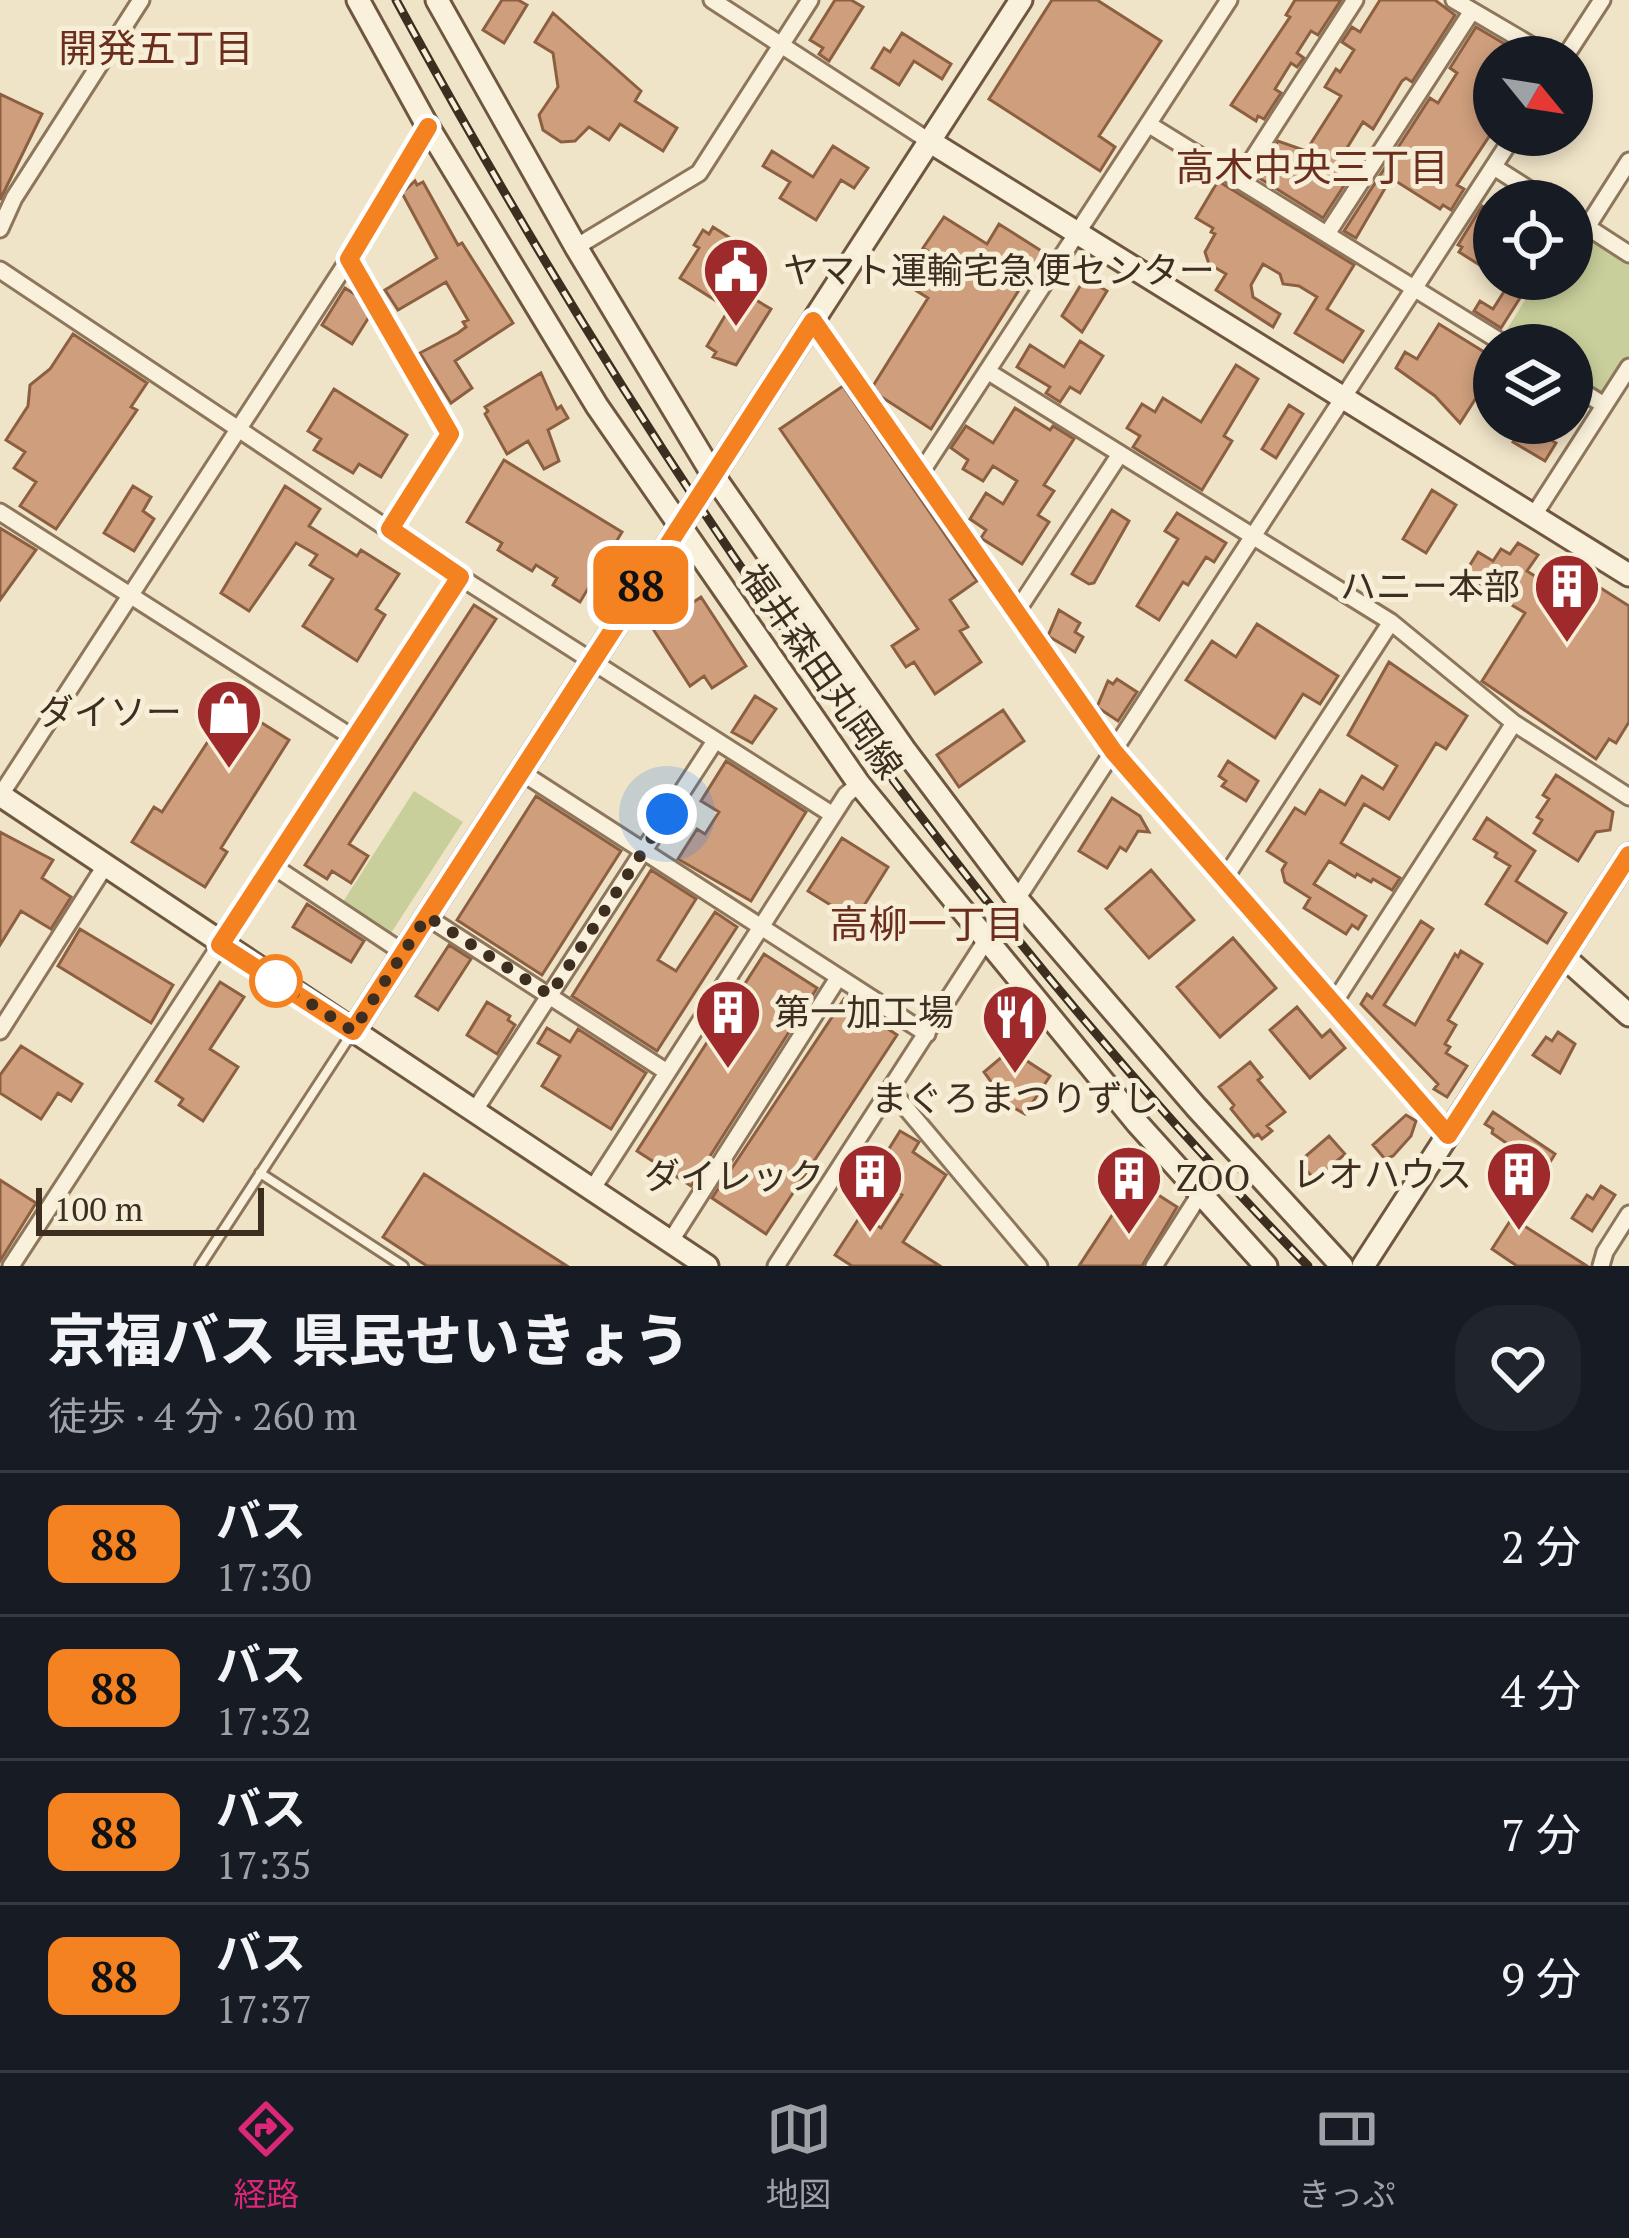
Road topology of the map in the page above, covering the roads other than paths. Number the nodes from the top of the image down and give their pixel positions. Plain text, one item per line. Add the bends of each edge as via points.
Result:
1 (141, 0) edge
2 (358, 0) edge
3 (712, 0) edge
4 (810, 0) edge
5 (1022, 0) edge
6 (1228, 0) edge
7 (1355, 0) edge
8 (1454, 0) edge
9 (1602, 0) edge
10 (438, 1) edge
11 (1472, 10) junction
12 (1516, 36) edge
13 (1579, 36) edge
14 (781, 45) junction
15 (1148, 124) junction
16 (428, 127) junction
17 (929, 141) junction
18 (1501, 156) edge
19 (1629, 160) edge
20 (1494, 167) junction
21 (1239, 180) junction
22 (1514, 180) edge
23 (1593, 205) edge
24 (0, 229) edge
25 (1593, 231) edge
26 (1077, 232) junction
27 (1327, 234) junction
28 (575, 247) junction
29 (1629, 254) edge
30 (349, 259) junction
31 (0, 270) edge
32 (1414, 289) junction
33 (813, 321) junction
34 (1473, 325) edge
35 (1629, 367) edge
36 (987, 371) junction
37 (1344, 398) junction
38 (1593, 398) edge
39 (1604, 405) junction
40 (239, 429) junction
41 (1120, 454) junction
42 (920, 474) junction
43 (713, 475) junction
44 (0, 512) edge
45 (1534, 515) junction
46 (680, 524) junction
47 (390, 529) junction
48 (1254, 537) junction
49 (1629, 575) edge
50 (460, 577) junction
51 (132, 596) junction
52 (1017, 611) junction
53 (1391, 622) junction
54 (592, 662) junction
55 (1514, 723) junction
56 (356, 739) junction
57 (715, 741) junction
58 (1114, 752) junction
59 (521, 772) junction
60 (859, 784) junction
61 (0, 796) edge
62 (1629, 797) edge
63 (833, 815) junction
64 (643, 852) junction
65 (1629, 855) edge
66 (105, 866) junction
67 (273, 866) junction
68 (1225, 878) junction
69 (1017, 899) junction
70 (427, 916) junction
71 (760, 928) junction
72 (986, 942) junction
73 (220, 945) junction
74 (404, 953) junction
75 (1564, 957) junction
76 (838, 978) junction
77 (550, 995) junction
78 (1333, 1004) junction
79 (1629, 1015) edge
80 (0, 1030) edge
81 (353, 1031) junction
82 (927, 1034) junction
83 (667, 1072) junction
84 (891, 1090) junction
85 (473, 1113) junction
86 (1448, 1135) junction
87 (260, 1173) junction
88 (591, 1190) junction
89 (1200, 1194) junction
90 (1629, 1214) edge
91 (670, 1242) junction
92 (11, 1266) edge
93 (200, 1266) edge
94 (404, 1266) edge
95 (707, 1266) edge
96 (776, 1266) edge
97 (1039, 1266) edge
98 (1154, 1266) edge
99 (1266, 1266) edge
100 (1342, 1266) edge
101 (1363, 1266) edge
102 (1601, 1266) edge

1 - 24 street
2 - 16 street, 福井森田丸岡線
3 - 14 street
4 - 14 street
5 - 17 street
6 - 15 street
7 - 21 street
8 - 11 street
9 - 13 street
10 - 28 street, 福井森田丸岡線
11 - 12 street
11 - 27 street
14 - 17 street
14 - 28 street via 699,173
15 - 21 street
15 - 26 street
16 - 30 street
16 - 46 street, 福井森田丸岡線 via 597,406
17 - 26 street
17 - 33 street
18 - 20 street
19 - 23 street
20 - 22 street
20 - 32 street
21 - 27 street
25 - 29 street
26 - 36 street
26 - 37 street
27 - 32 street
28 - 43 street, 福井森田丸岡線
30 - 40 street
30 - 47 street via 450,434
31 - 40 street
32 - 34 street
32 - 37 street
33 - 42 street
33 - 43 street
35 - 39 street
36 - 41 street
36 - 42 street
37 - 45 street
37 - 48 street
38 - 39 street
39 - 45 street
40 - 47 street
40 - 51 street
41 - 48 street
41 - 52 street
42 - 52 street
43 - 46 street
43 - 69 street, 福井森田丸岡線
44 - 51 street
45 - 49 street
46 - 54 street
46 - 60 street, 福井森田丸岡線
47 - 50 street
48 - 53 street
48 - 58 street
50 - 54 street
50 - 56 street
51 - 56 street
51 - 61 street
52 - 58 street
53 - 55 street
53 - 68 street
54 - 57 street
54 - 59 street
55 - 62 street
55 - 78 street
56 - 67 street
57 - 63 street
57 - 64 street
58 - 68 street
58 - 69 street
59 - 64 street
59 - 70 street
60 - 63 street
60 - 72 street, 福井森田丸岡線
61 - 66 street
63 - 71 street
64 - 71 street
64 - 77 street
65 - 75 street
66 - 73 street
66 - 80 street
67 - 73 street
67 - 74 street
68 - 78 street
69 - 100 street, 福井森田丸岡線
70 - 74 street
70 - 77 street
71 - 76 street
71 - 83 street
72 - 82 street
72 - 89 street, 福井森田丸岡線
73 - 81 street
73 - 92 street
74 - 81 street
75 - 79 street
75 - 86 street
76 - 82 street
76 - 91 street
77 - 83 street
77 - 85 street
78 - 86 street
81 - 85 street
81 - 87 lane
82 - 84 street
83 - 88 street
84 - 96 street
84 - 97 street
85 - 88 street
86 - 101 street
87 - 93 lane
87 - 94 lane
88 - 91 street
89 - 98 street
89 - 99 street, 福井森田丸岡線
90 - 102 street
91 - 95 street

